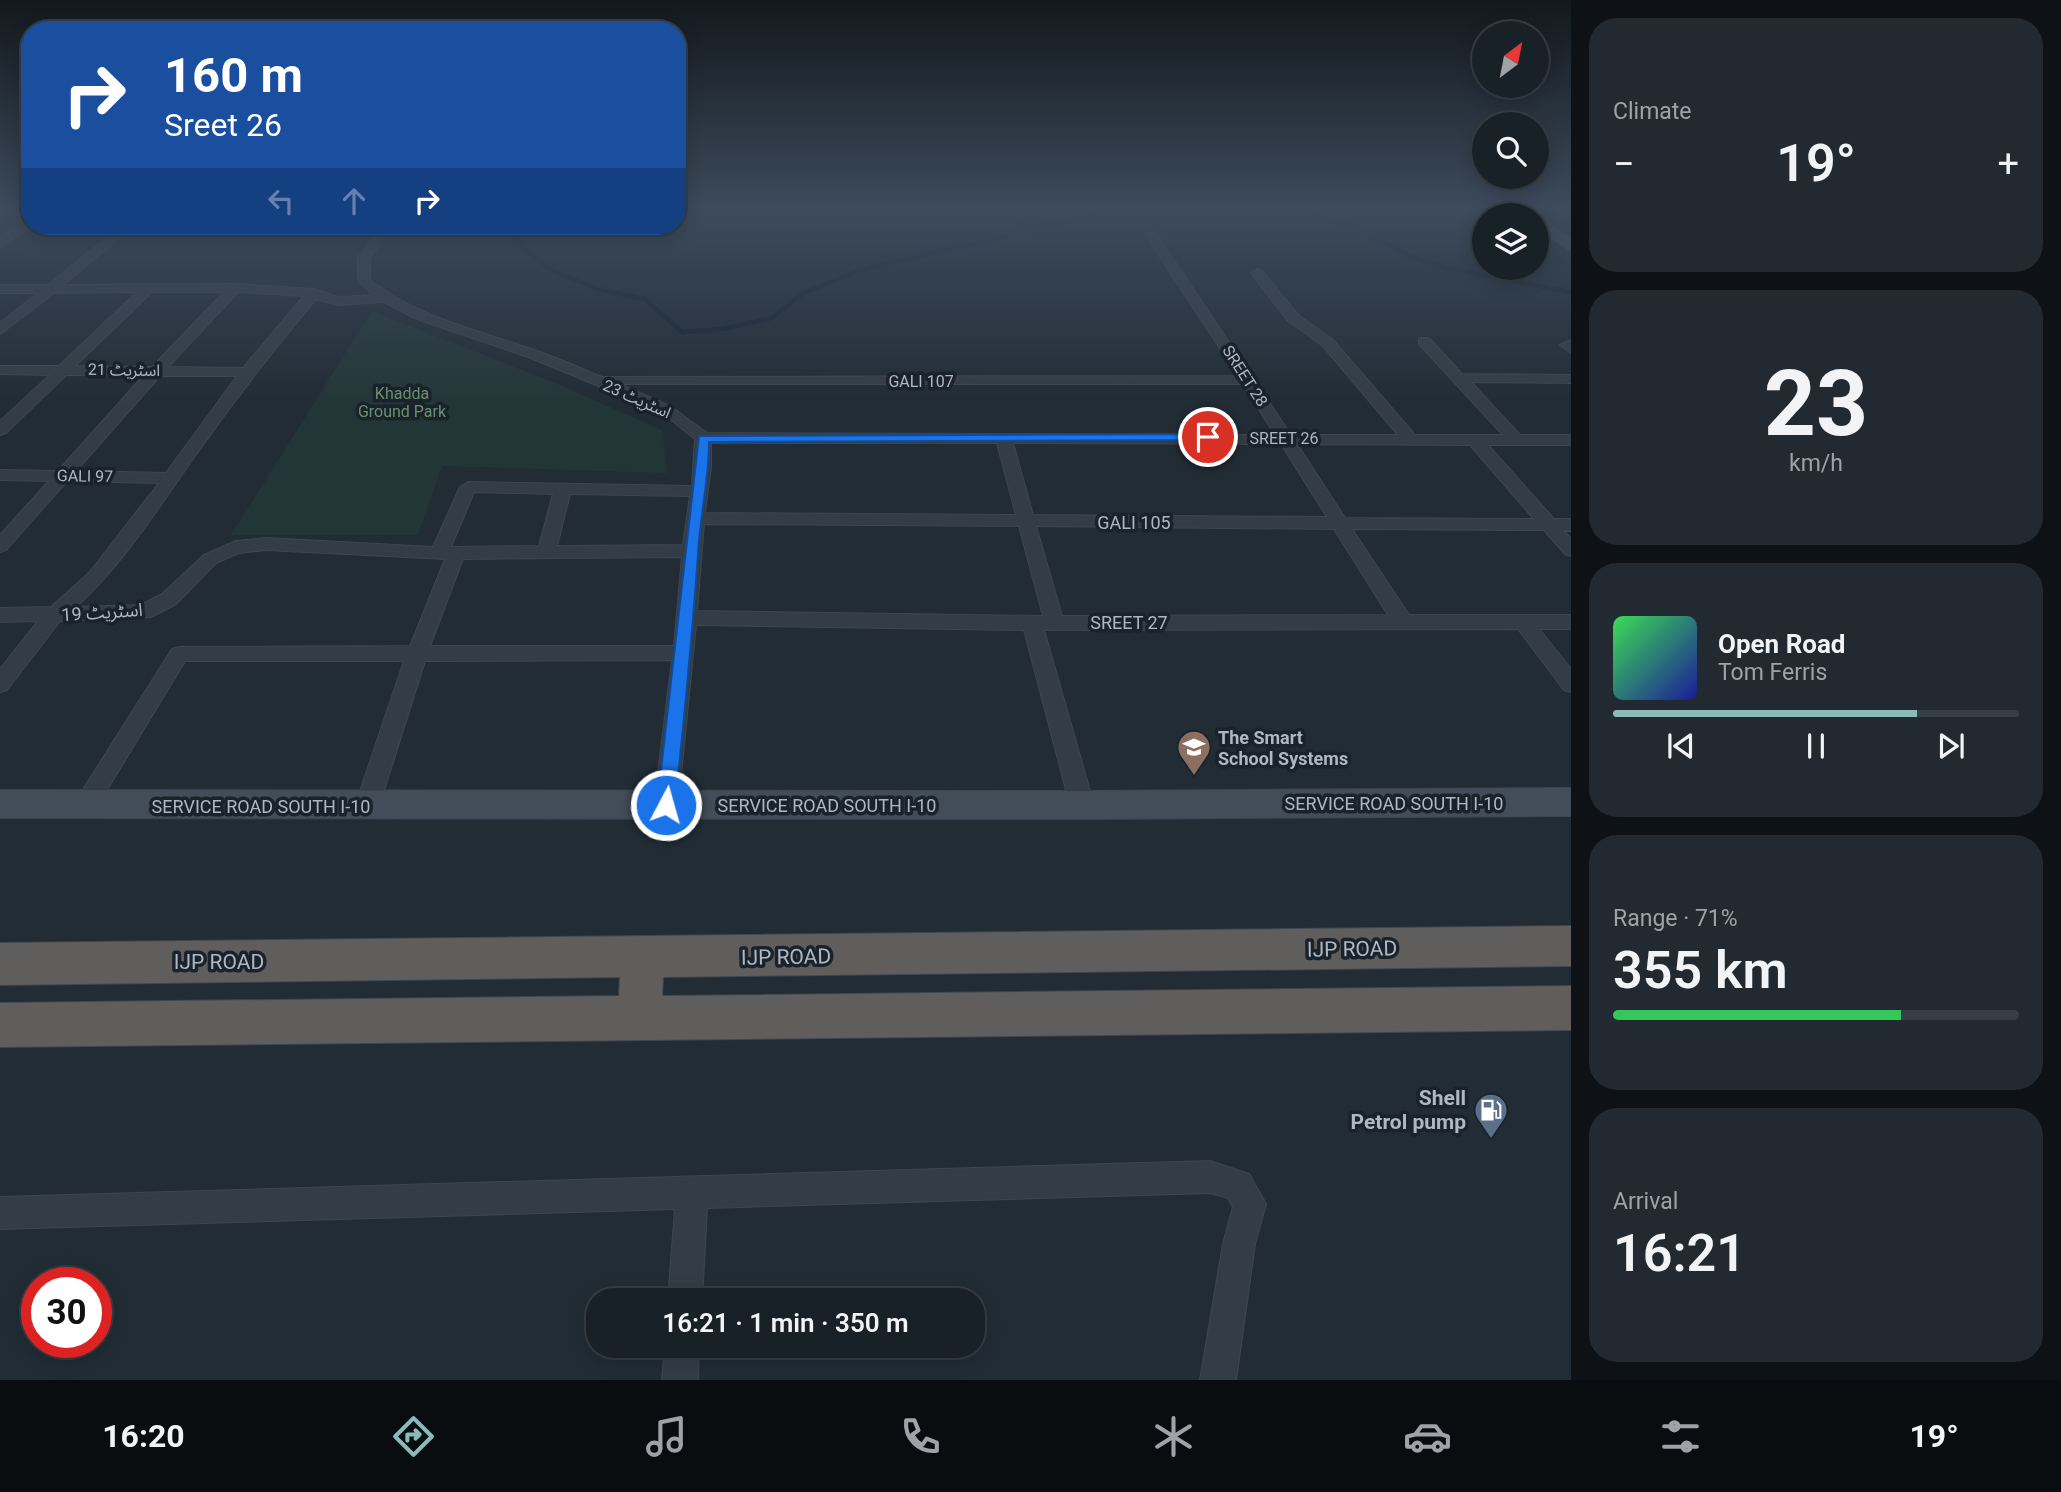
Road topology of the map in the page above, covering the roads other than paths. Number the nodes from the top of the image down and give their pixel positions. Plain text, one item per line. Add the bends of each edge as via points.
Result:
1 (67, 274) edge
2 (362, 274) edge
3 (1178, 274) edge
4 (1258, 274) edge
5 (149, 288) junction
6 (235, 288) junction
7 (0, 289) edge
8 (49, 289) junction
9 (314, 293) junction
10 (387, 298) junction
11 (0, 330) edge
12 (1424, 341) dead end
13 (62, 369) junction
14 (0, 370) edge
15 (157, 370) junction
16 (247, 372) junction
17 (1458, 378) junction
18 (594, 379) junction
19 (1571, 379) edge
20 (1248, 380) junction
21 (0, 430) edge
22 (1003, 437) junction
23 (1285, 437) junction
24 (703, 438) junction
25 (1409, 438) junction
26 (1474, 439) junction
27 (1516, 440) junction
28 (1571, 440) edge
29 (0, 475) edge
30 (64, 476) junction
31 (170, 478) junction
32 (563, 488) junction
33 (700, 491) junction
34 (697, 518) junction
35 (1028, 522) junction
36 (1341, 523) junction
37 (1548, 525) junction
38 (1571, 525) edge
39 (0, 546) edge
40 (1571, 550) edge
41 (691, 551) junction
42 (545, 552) junction
43 (448, 553) junction
44 (0, 615) edge
45 (53, 616) junction
46 (687, 618) junction
47 (1054, 622) junction
48 (1523, 622) junction
49 (1571, 622) edge
50 (1031, 623) junction
51 (1404, 624) junction
52 (417, 653) junction
53 (681, 653) junction
54 (0, 684) edge
55 (1571, 684) edge
56 (1571, 802) edge
57 (0, 804) edge
58 (666, 805) junction
59 (1082, 805) junction
60 (85, 806) junction
61 (367, 806) junction
62 (1571, 946) edge
63 (643, 959) junction
64 (0, 964) edge
65 (1571, 1008) edge
66 (639, 1018) junction
67 (0, 1025) edge
68 (692, 1194) junction
69 (0, 1213) edge
70 (686, 1288) edge
71 (681, 1358) edge
72 (680, 1380) edge
73 (1218, 1380) edge

1 - 8 street
2 - 10 street, اسٹریٹ 23 via 363,281
3 - 20 street, SREET 28
4 - 25 street via 1293,318 1328,343
5 - 6 street
5 - 8 street
5 - 13 street
6 - 9 street
6 - 15 street
7 - 8 street
8 - 11 street
9 - 10 street via 338,301
9 - 16 street
10 - 18 street, اسٹریٹ 23
12 - 17 street
13 - 14 street, اسٹریٹ 21
13 - 15 street, اسٹریٹ 21
13 - 21 street
15 - 16 street, اسٹریٹ 21
15 - 30 street
16 - 31 street
17 - 19 street
17 - 27 street
18 - 20 street, GALI 107
18 - 24 street, اسٹریٹ 23 via 658,406 693,426
20 - 23 street, SREET 28
22 - 23 street, SREET 26
22 - 24 street, SREET 26
22 - 35 street
23 - 25 street, SREET 26
23 - 36 street, SREET 28
24 - 33 street
25 - 26 street, SREET 26
26 - 27 street, SREET 26
26 - 37 street
27 - 28 street, SREET 26
29 - 30 street, GALI 97
30 - 31 street, GALI 97
30 - 39 street
31 - 45 street via 96,578
32 - 33 street
32 - 42 street
32 - 43 street via 468,487
33 - 34 street
34 - 35 street, GALI 105
34 - 41 street
35 - 36 street, GALI 105
35 - 47 street
36 - 37 street, GALI 105
36 - 51 street, SREET 28
37 - 38 street, GALI 105
37 - 40 street
41 - 42 street, اسٹریٹ 19
41 - 46 street
42 - 43 street, اسٹریٹ 19
43 - 45 street, اسٹریٹ 19 via 266,544 236,547 210,559 169,599 144,612
43 - 52 street
44 - 45 street, اسٹریٹ 19
45 - 54 street
46 - 50 street, SREET 27
46 - 53 street
47 - 50 street, SREET 27
47 - 51 street, SREET 27
48 - 49 street, SREET 27
48 - 51 street, SREET 27
48 - 55 street
50 - 59 street
52 - 53 street
52 - 60 street via 179,654
52 - 61 street
53 - 58 street
56 - 59 main road, SERVICE ROAD SOUTH I-10
57 - 60 main road, SERVICE ROAD SOUTH I-10
58 - 59 main road, SERVICE ROAD SOUTH I-10
58 - 61 main road, SERVICE ROAD SOUTH I-10
60 - 61 main road, SERVICE ROAD SOUTH I-10
62 - 63 highway, IJP ROAD
63 - 64 highway, IJP ROAD
63 - 66 highway
65 - 66 highway
66 - 67 highway
68 - 69 street
68 - 70 street
68 - 73 street via 1210,1177 1238,1185 1250,1205 1239,1244
71 - 72 street

